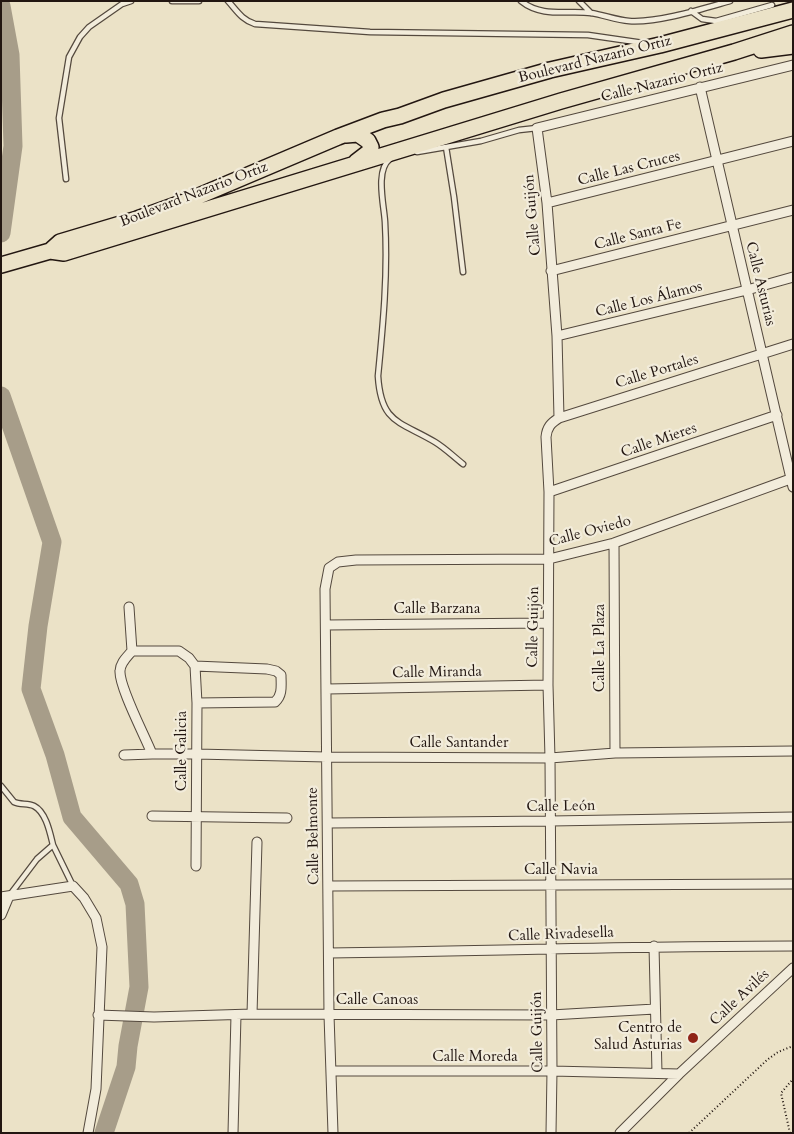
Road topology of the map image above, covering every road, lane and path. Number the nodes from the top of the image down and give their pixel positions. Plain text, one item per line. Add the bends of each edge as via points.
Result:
1 (131, 1) edge
2 (172, 1) edge
3 (199, 1) edge
4 (228, 1) edge
5 (521, 1) edge
6 (580, 1) edge
7 (730, 1) edge
8 (792, 1) edge
9 (772, 5) dead end
10 (793, 10) edge
11 (691, 11) junction
12 (591, 13) junction
13 (734, 26) junction
14 (793, 33) edge
15 (660, 45) junction
16 (793, 46) edge
17 (734, 52) junction
18 (793, 65) edge
19 (700, 88) junction
20 (400, 116) junction
21 (537, 128) junction
22 (338, 137) junction
23 (793, 140) edge
24 (446, 147) junction
25 (408, 148) junction
26 (717, 161) junction
27 (344, 168) junction
28 (66, 179) dead end
29 (548, 203) junction
30 (793, 210) edge
31 (731, 227) junction
32 (50, 250) junction
33 (7, 263) edge
34 (551, 271) junction
35 (463, 272) dead end
36 (793, 277) edge
37 (747, 290) junction
38 (557, 336) junction
39 (793, 344) edge
40 (763, 354) junction
41 (777, 415) junction
42 (560, 418) junction
43 (463, 464) dead end
44 (792, 481) edge
45 (549, 492) junction
46 (614, 543) junction
47 (549, 559) junction
48 (356, 560) joint
49 (129, 606) dead end
50 (548, 623) junction
51 (326, 624) junction
52 (132, 651) junction
53 (195, 666) junction
54 (548, 686) junction
55 (327, 689) junction
56 (197, 703) junction
57 (793, 751) edge
58 (616, 753) junction
59 (152, 754) junction
60 (196, 754) junction
61 (124, 756) dead end
62 (327, 757) junction
63 (550, 758) junction
64 (1, 786) edge
65 (152, 816) dead end
66 (197, 817) junction
67 (793, 817) edge
68 (287, 818) dead end
69 (551, 821) junction
70 (329, 823) junction
71 (257, 842) dead end
72 (53, 845) junction
73 (196, 866) dead end
74 (793, 884) edge
75 (551, 885) junction
76 (73, 886) junction
77 (329, 886) junction
78 (5, 896) edge
79 (1, 915) edge
80 (654, 946) junction
81 (793, 946) edge
82 (550, 950) junction
83 (330, 953) junction
84 (793, 968) edge
85 (655, 1009) junction
86 (98, 1014) junction
87 (236, 1014) junction
88 (252, 1014) junction
89 (329, 1015) junction
90 (552, 1015) junction
91 (793, 1046) edge
92 (332, 1071) junction
93 (552, 1071) junction
94 (657, 1073) junction
95 (679, 1074) junction
96 (793, 1079) edge
97 (88, 1133) edge
98 (233, 1133) edge
99 (333, 1133) edge
100 (551, 1133) edge
101 (620, 1133) edge
102 (689, 1133) edge
103 (790, 1133) edge

1 - 28 lane via 89,27 69,57 59,118
2 - 3 lane
4 - 15 lane via 238,14 255,24 370,32 588,35
5 - 12 lane via 549,12
6 - 12 lane
7 - 11 lane
8 - 13 main road
9 - 11 lane via 716,21 702,19
10 - 13 main road, Boulevard Nazario Ortiz
11 - 12 lane via 631,21
13 - 15 main road, Boulevard Nazario Ortiz
14 - 17 main road, Boulevard Nazario Ortiz
15 - 20 main road, Boulevard Nazario Ortiz via 541,73
16 - 17 main road
17 - 25 main road, Boulevard Nazario Ortiz
18 - 19 street, Calle Nazario Ortiz
19 - 21 street, Calle Nazario Ortiz
19 - 26 street, Calle Asturias
20 - 22 main road, Boulevard Nazario Ortiz
20 - 25 main road, Boulevard Nazario Ortiz via 378,130 376,142 382,149
21 - 24 lane
21 - 29 street, Calle Guijón
22 - 27 main road, Boulevard Nazario Ortiz via 358,134 371,147 360,160
22 - 32 main road, Boulevard Nazario Ortiz via 187,201 60,242
23 - 26 street, Calle Las Cruces
24 - 35 lane
24 - 43 lane via 404,154 384,165 386,280 378,376 383,406 391,417 437,444
25 - 27 main road, Boulevard Nazario Ortiz
26 - 29 street, Calle Las Cruces
26 - 31 street, Calle Asturias
27 - 32 main road, Boulevard Nazario Ortiz via 64,253
29 - 34 street, Calle Guijón
30 - 31 street, Calle Santa Fe
31 - 34 street, Calle Santa Fe
31 - 37 street, Calle Asturias
32 - 33 main road, Boulevard Nazario Ortiz
34 - 38 street, Calle Guijón
36 - 37 street, Calle Los Álamos
37 - 38 street, Calle Los Álamos
37 - 40 street, Calle Asturias
38 - 42 street, Calle Guijón
39 - 40 street, Calle Portales
40 - 41 street, Calle Asturias
40 - 42 street, Calle Portales
41 - 44 street, Calle Asturias
41 - 45 street, Calle Mieres
42 - 45 street, Calle Guijón via 547,430
44 - 46 street, Calle Oviedo
45 - 47 street, Calle Guijón
46 - 47 street, Calle Oviedo
46 - 58 street, Calle La Plaza
47 - 48 street, Calle Oviedo
47 - 50 street, Calle Guijón
48 - 51 street, Calle Belmonte via 338,562 329,568
49 - 52 street
50 - 51 street, Calle Barzana
50 - 54 street, Calle Guijón
51 - 55 street, Calle Belmonte
52 - 53 street via 179,651
52 - 59 street via 120,669 120,678
53 - 56 street, Calle Galicia
53 - 56 street via 272,669 281,675 281,692 274,702
54 - 55 street, Calle Miranda
54 - 63 street, Calle Guijón
55 - 62 street, Calle Belmonte
56 - 60 street, Calle Galicia
57 - 58 street, Calle Santander
58 - 63 street, Calle Santander
59 - 60 street, Calle Santander
59 - 61 street, Calle Santander
60 - 62 street, Calle Santander
60 - 66 street, Calle Galicia
62 - 63 street, Calle Santander
62 - 70 street, Calle Belmonte
63 - 69 street, Calle Guijón
64 - 72 lane via 14,802 38,809
65 - 66 street
66 - 68 street
66 - 73 street, Calle Galicia
67 - 69 street, Calle León
69 - 70 street, Calle León
69 - 75 street, Calle Guijón
70 - 77 street, Calle Belmonte
71 - 88 street
72 - 76 lane
72 - 78 lane
74 - 75 street, Calle Navia
75 - 77 street, Calle Navia
75 - 82 street, Calle Guijón
76 - 78 street
76 - 86 street via 96,918 100,931
77 - 83 street, Calle Belmonte
78 - 79 street
80 - 81 street, Calle Rivadesella
80 - 82 street, Calle Rivadesella
80 - 85 street
82 - 83 street, Calle Rivadesella
82 - 90 street, Calle Guijón
83 - 89 street, Calle Belmonte
84 - 95 street, Calle Avilés
85 - 90 street, Calle Canoas
85 - 94 street
86 - 87 street, Calle Canoas via 154,1017
86 - 97 street via 96,1089
87 - 88 street, Calle Canoas
87 - 98 street
88 - 89 street, Calle Canoas
89 - 90 street, Calle Canoas
89 - 92 street, Calle Belmonte
90 - 93 street, Calle Guijón
91 - 102 path via 767,1060
92 - 93 street, Calle Moreda
92 - 99 street, Calle Belmonte
93 - 94 street, Calle Moreda
93 - 100 street, Calle Guijón
94 - 95 street, Calle Moreda
95 - 101 street, Calle Avilés
96 - 103 path via 781,1094

